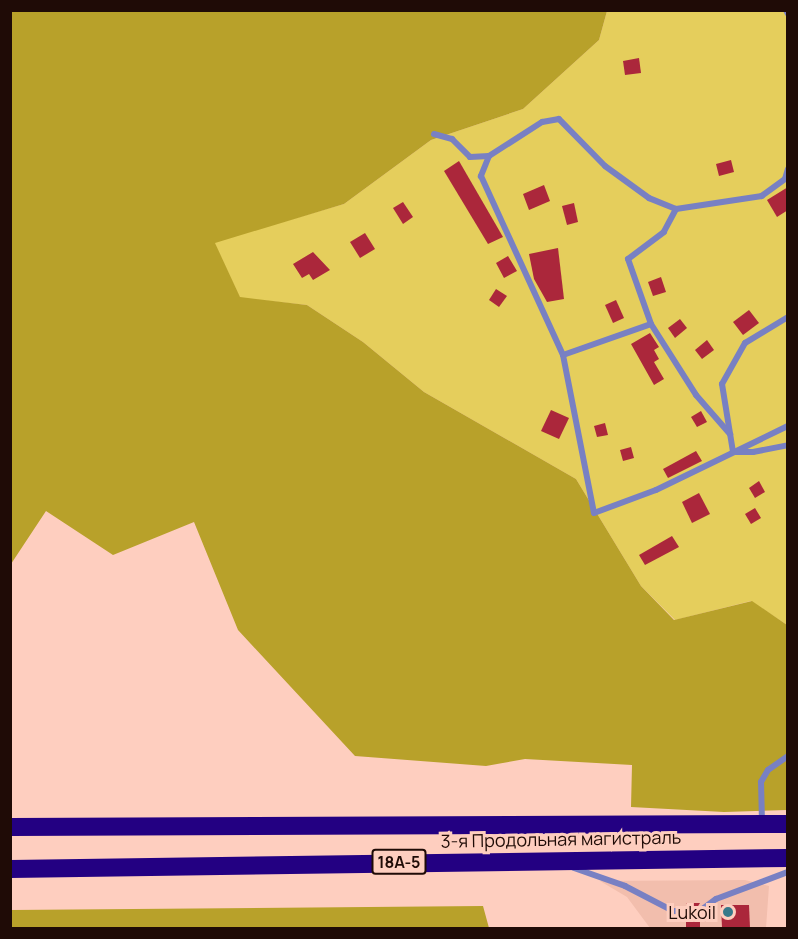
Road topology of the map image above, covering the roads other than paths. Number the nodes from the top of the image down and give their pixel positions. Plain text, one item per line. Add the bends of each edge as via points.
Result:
1 (434, 134) dead end
2 (489, 156) junction
3 (788, 169) edge
4 (676, 209) junction
5 (788, 317) edge
6 (651, 324) junction
7 (563, 355) junction
8 (788, 426) edge
9 (730, 434) junction
10 (788, 446) edge
11 (733, 452) junction
12 (788, 756) edge
13 (762, 824) junction
14 (788, 824) edge
15 (10, 827) edge
16 (788, 858) edge
17 (551, 859) junction
18 (10, 869) edge
19 (788, 872) edge
20 (686, 911) dead end
21 (700, 911) dead end

1 - 2 lane via 452,140 470,158
2 - 4 lane via 542,122 559,119 605,166 649,198
2 - 7 lane via 481,176
3 - 4 lane via 785,179 762,196
4 - 6 lane via 664,232 628,259
5 - 9 lane via 745,343 732,362 722,384
6 - 7 lane
6 - 9 lane via 696,395
7 - 11 lane via 594,513 657,490
8 - 11 lane
9 - 11 lane
10 - 11 lane via 753,453
12 - 13 lane via 768,770 762,782
13 - 14 highway, 3-я Продольная магистраль / 18А-5
13 - 15 highway, 3-я Продольная магистраль / 18А-5
16 - 17 highway, 3-я Продольная магистраль / 18А-5
17 - 18 highway, 3-я Продольная магистраль / 18А-5
17 - 20 lane via 625,886 673,911
19 - 21 lane via 716,899

